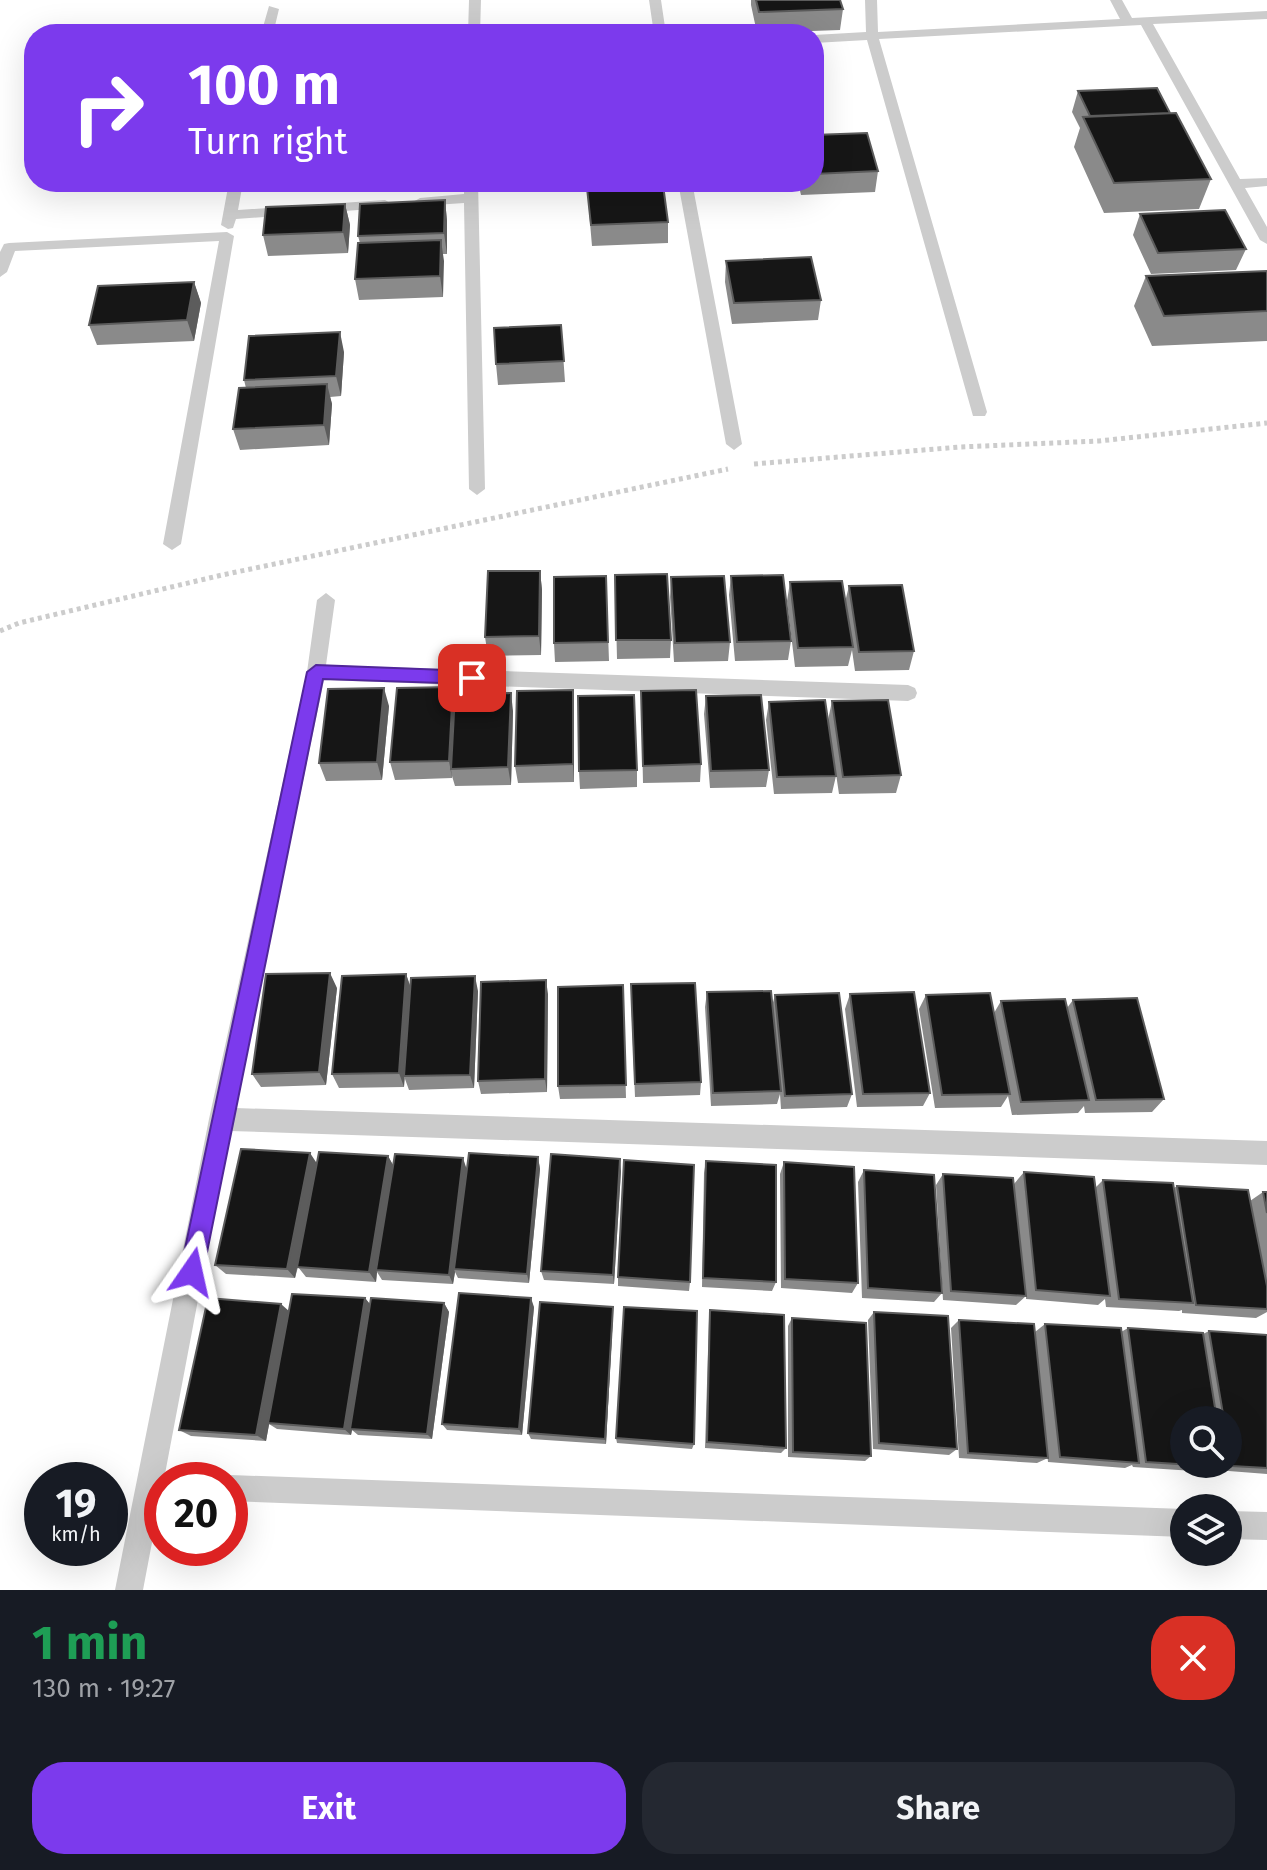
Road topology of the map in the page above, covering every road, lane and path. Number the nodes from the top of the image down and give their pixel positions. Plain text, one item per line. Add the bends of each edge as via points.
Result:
1 (475, 0) edge
2 (655, 0) edge
3 (871, 0) edge
4 (1116, 0) edge
5 (273, 9) dead end
6 (1267, 15) edge
7 (1128, 22) junction
8 (1146, 23) junction
9 (269, 24) edge
10 (474, 24) edge
11 (659, 24) edge
12 (872, 35) junction
13 (824, 38) edge
14 (1267, 182) edge
15 (1235, 184) junction
16 (234, 192) edge
17 (461, 192) edge
18 (471, 192) edge
19 (687, 192) edge
20 (229, 215) junction
21 (227, 236) junction
22 (1267, 240) edge
23 (4, 247) edge
24 (0, 272) edge
25 (979, 412) dead end
26 (1267, 423) edge
27 (734, 444) dead end
28 (744, 466) dead end
29 (730, 469) dead end
30 (477, 489) dead end
31 (172, 544) dead end
32 (326, 600) dead end
33 (0, 631) edge
34 (316, 672) junction
35 (908, 693) dead end
36 (221, 1119) junction
37 (1267, 1153) edge
38 (160, 1462) edge
39 (248, 1489) edge
40 (1170, 1522) edge
41 (1242, 1525) edge
42 (1267, 1526) edge
43 (144, 1532) edge
44 (129, 1590) edge

1 - 10 lane
2 - 11 lane
3 - 12 lane
4 - 7 lane
5 - 9 lane
6 - 8 lane
7 - 8 lane
7 - 12 lane
8 - 15 lane
12 - 13 lane
12 - 25 lane
14 - 15 lane
15 - 22 lane
16 - 20 lane
17 - 20 lane via 403,203
18 - 30 lane
19 - 27 lane
20 - 21 lane
21 - 23 lane
21 - 31 lane
23 - 24 lane
26 - 28 path via 1099,441
29 - 33 path via 222,575
32 - 34 lane
34 - 35 lane
34 - 36 lane
36 - 37 lane
36 - 38 lane
39 - 40 lane
41 - 42 lane
43 - 44 lane

